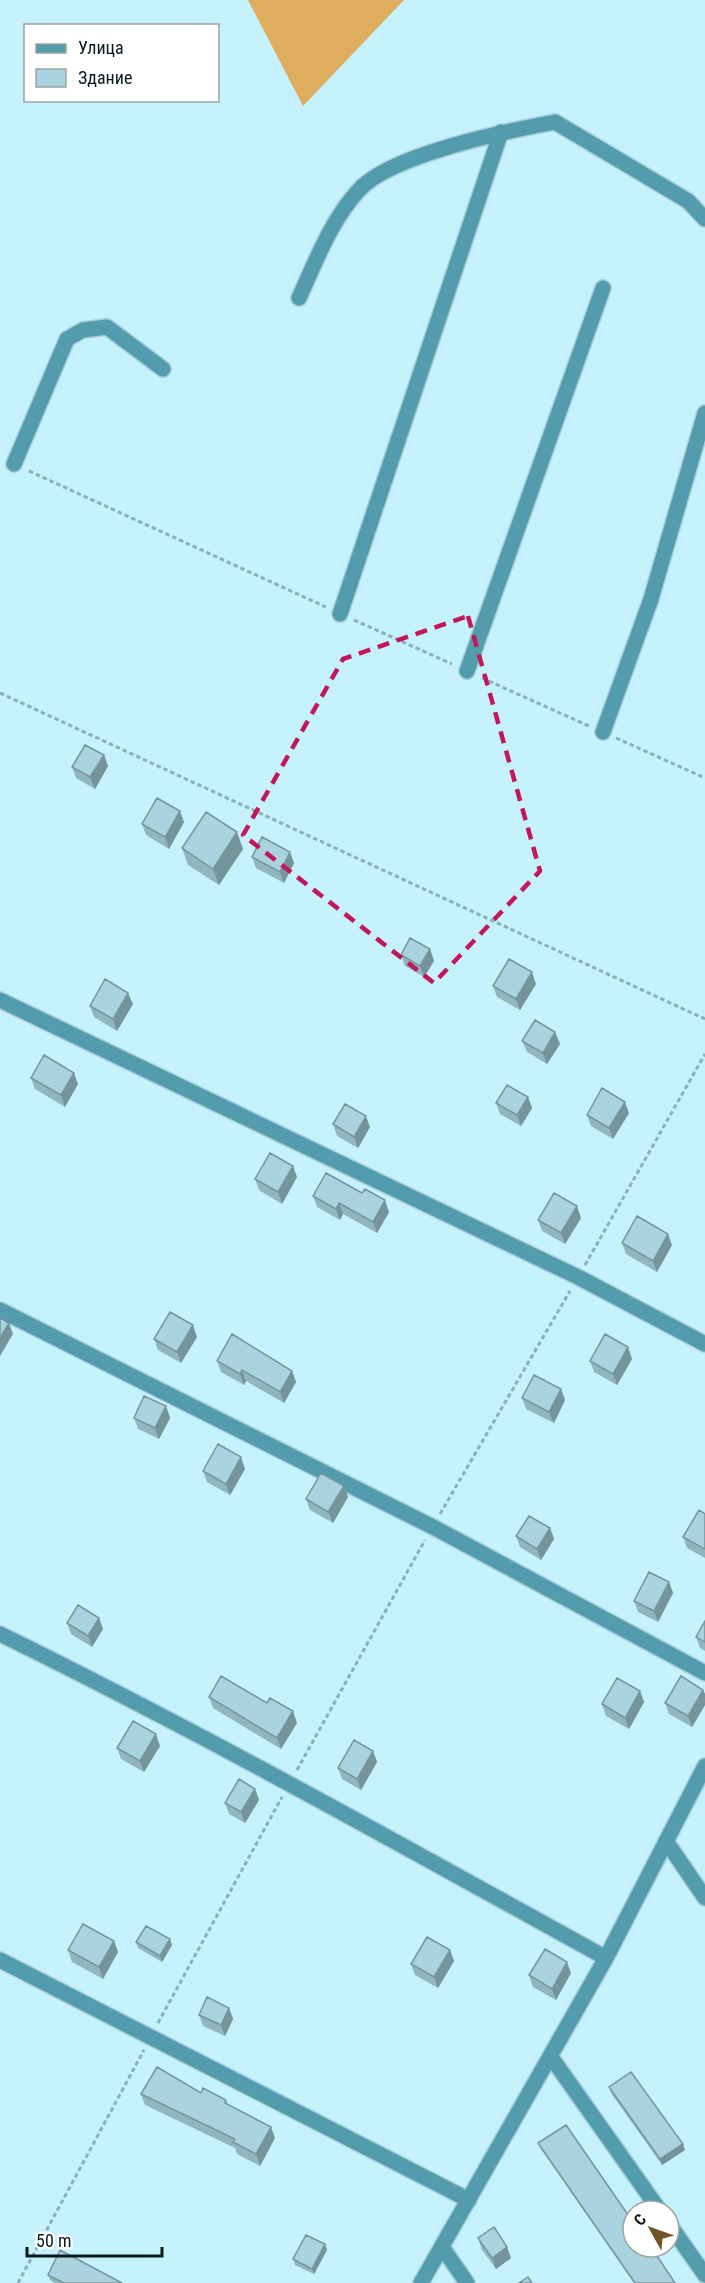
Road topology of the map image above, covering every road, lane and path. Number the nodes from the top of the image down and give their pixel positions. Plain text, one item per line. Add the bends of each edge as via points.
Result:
1 (501, 132) junction
2 (705, 219) edge
3 (603, 288) dead end
4 (298, 298) dead end
5 (163, 369) dead end
6 (705, 413) edge
7 (14, 464) joint
8 (340, 614) junction
9 (467, 671) junction
10 (0, 693) edge
11 (603, 732) junction
12 (705, 778) edge
13 (0, 1000) edge
14 (705, 1019) edge
15 (705, 1054) edge
16 (578, 1278) junction
17 (0, 1310) edge
18 (705, 1344) edge
19 (433, 1527) junction
20 (0, 1634) edge
21 (705, 1673) edge
22 (705, 1766) edge
23 (290, 1784) junction
24 (666, 1841) junction
25 (705, 1898) edge
26 (606, 1958) junction
27 (0, 1960) edge
28 (151, 2036) junction
29 (551, 2057) junction
30 (652, 2199) edge
31 (469, 2200) junction
32 (681, 2241) edge
33 (442, 2247) junction
34 (705, 2275) edge
35 (18, 2283) edge
36 (421, 2283) edge
37 (466, 2283) edge

1 - 2 street via 555,122 688,201
1 - 4 street via 390,167 359,189 327,236
1 - 8 street
3 - 9 street
5 - 7 street via 107,327 83,330 67,339
6 - 11 street via 651,599
7 - 8 path
8 - 9 path
9 - 11 path
10 - 14 path
11 - 12 path
13 - 16 street
15 - 16 path
16 - 18 street
16 - 19 path
17 - 19 street
19 - 21 street
19 - 23 path
20 - 23 street
22 - 24 street
23 - 26 street
23 - 28 path
24 - 25 street
24 - 26 street
26 - 29 street
27 - 28 street
28 - 31 street
28 - 35 path
29 - 30 street
29 - 31 street
31 - 33 street
32 - 34 street
33 - 36 street
33 - 37 street

